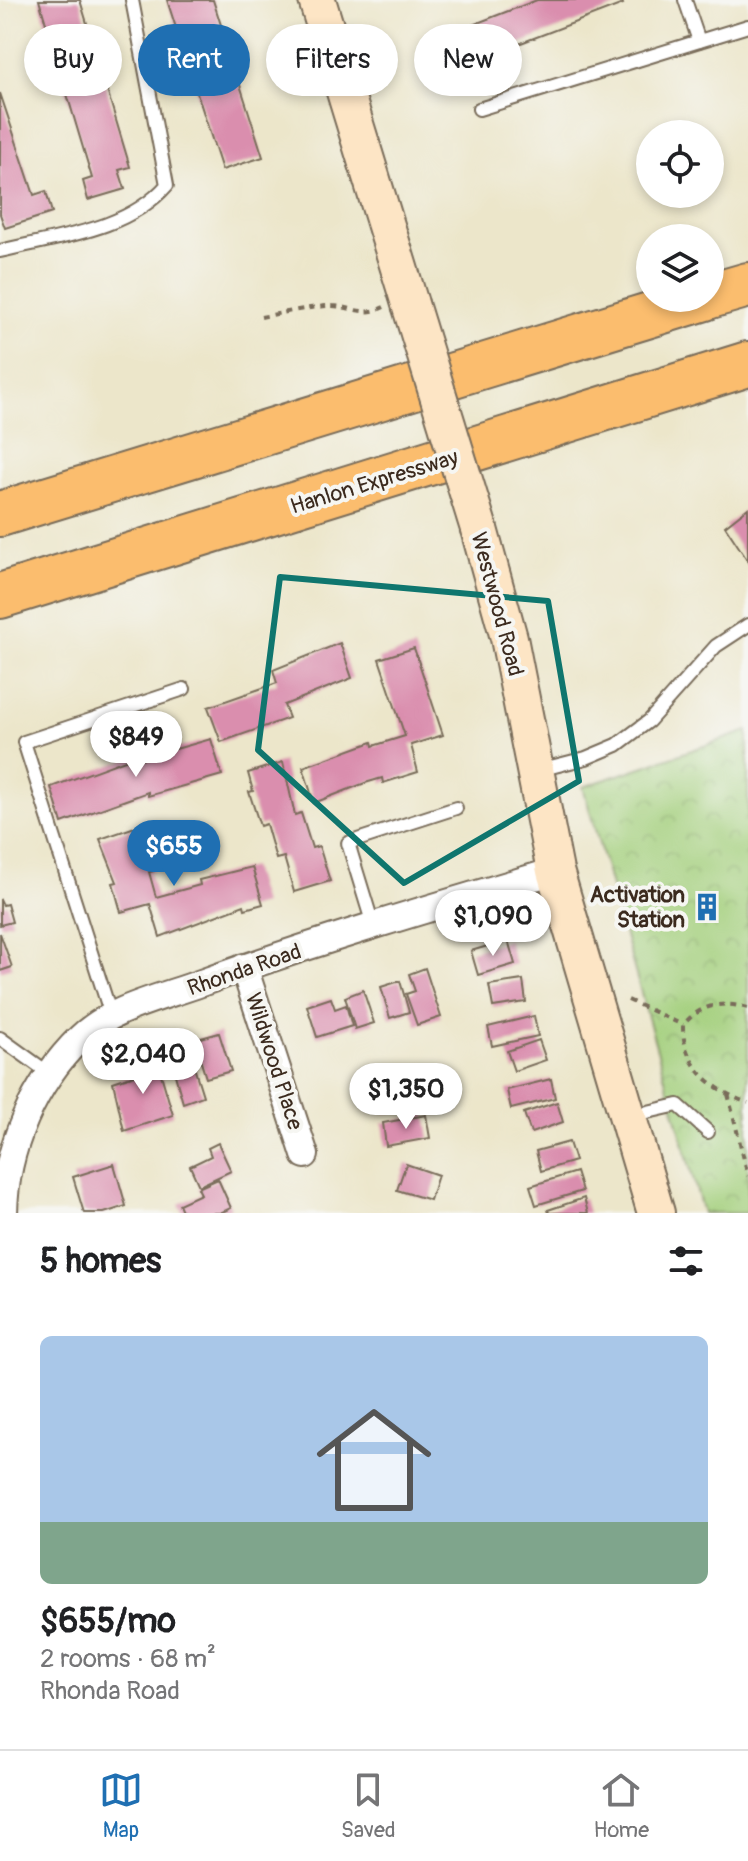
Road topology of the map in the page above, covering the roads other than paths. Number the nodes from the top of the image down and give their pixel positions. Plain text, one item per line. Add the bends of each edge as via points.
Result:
1 (132, 0) edge
2 (317, 0) edge
3 (685, 0) edge
4 (748, 26) edge
5 (699, 41) junction
6 (479, 109) dead end
7 (0, 251) edge
8 (748, 285) edge
9 (724, 292) edge
10 (658, 312) edge
11 (748, 364) edge
12 (0, 514) edge
13 (0, 596) edge
14 (748, 625) edge
15 (184, 689) dead end
16 (536, 771) junction
17 (456, 808) dead end
18 (555, 871) junction
19 (373, 925) junction
20 (244, 967) junction
21 (111, 1015) junction
22 (0, 1038) edge
23 (50, 1074) junction
24 (627, 1117) junction
25 (708, 1132) dead end
26 (305, 1155) dead end
27 (4, 1213) edge
28 (656, 1213) edge

1 - 7 lane via 167,185 149,205 95,228
2 - 16 street, Westwood Road, bridge via 401,303 479,529 509,638
3 - 5 lane
4 - 5 lane
5 - 6 lane
8 - 9 highway
10 - 12 highway
11 - 13 highway, Hanlon Expressway
14 - 16 lane via 716,646 649,721 617,745
15 - 21 lane via 24,742
16 - 18 street, Westwood Road
17 - 19 lane via 348,843
18 - 19 street, Rhonda Road
18 - 24 street, Westwood Road
19 - 20 street, Rhonda Road
20 - 21 street, Rhonda Road
20 - 26 street, Wildwood Place
21 - 23 street, Rhonda Road via 80,1038
22 - 23 lane
23 - 27 street, Rhonda Road via 13,1147
24 - 25 lane via 678,1105
24 - 28 street, Westwood Road

